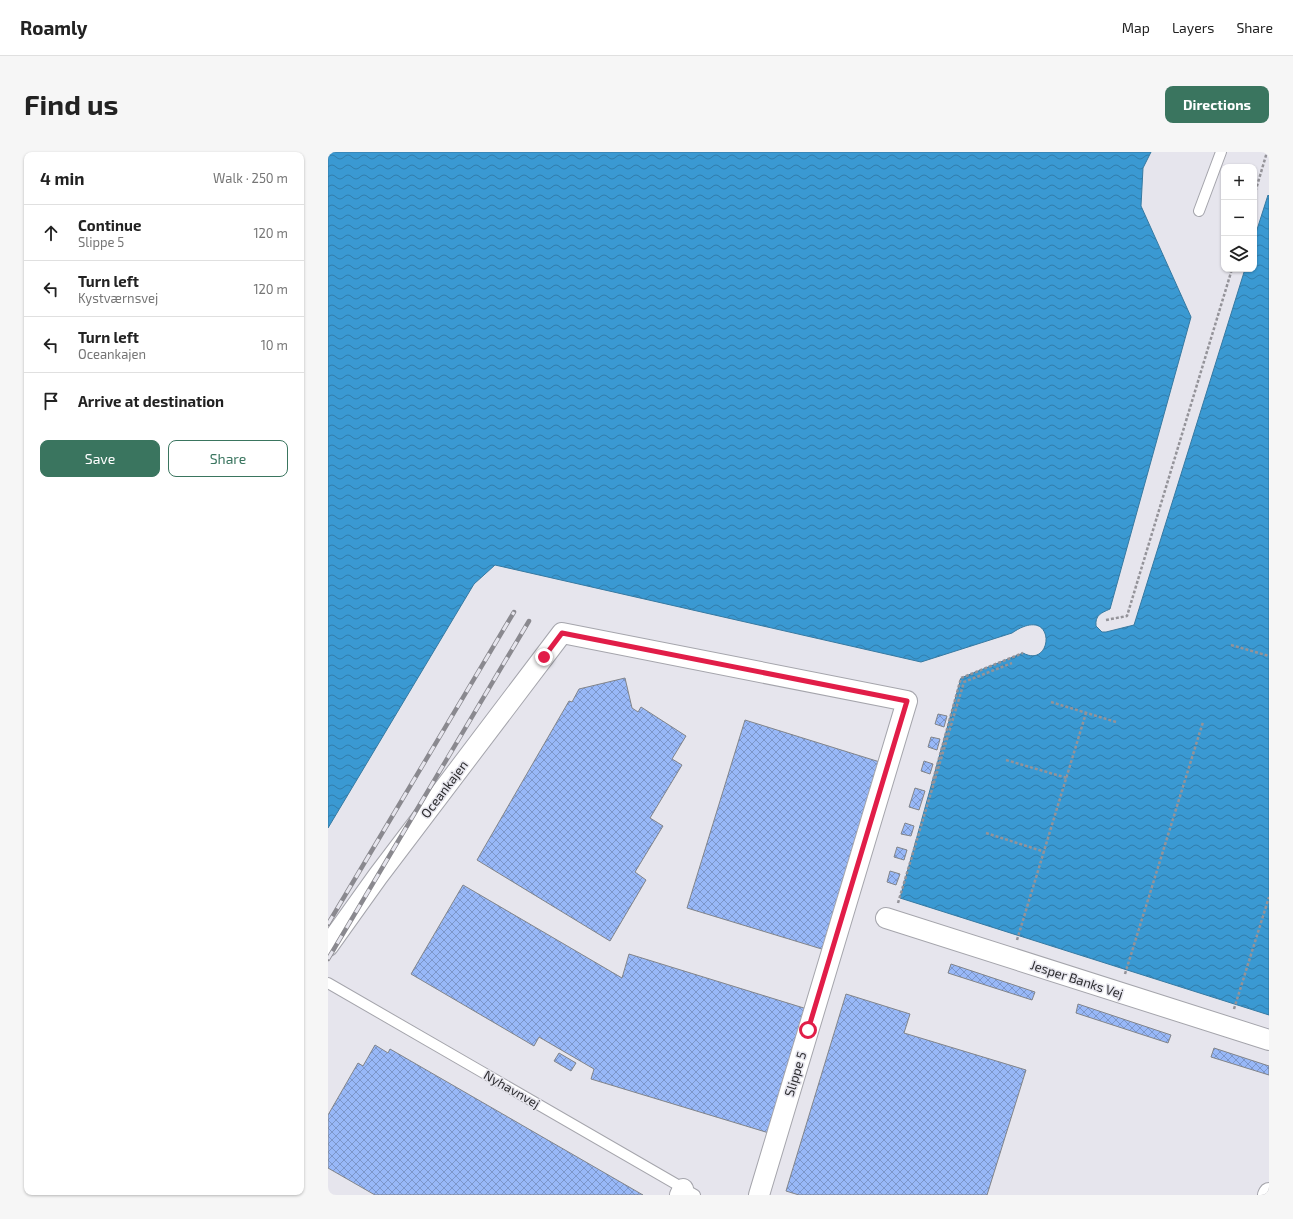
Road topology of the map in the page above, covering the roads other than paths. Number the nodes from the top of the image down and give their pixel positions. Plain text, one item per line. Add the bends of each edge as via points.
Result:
1 (1221, 152) edge
2 (1199, 211) dead end
3 (562, 633) joint
4 (892, 912) road end
5 (328, 946) edge
6 (328, 983) edge
7 (1269, 1040) edge
8 (686, 1193) edge
9 (759, 1195) edge

1 - 2 lane
3 - 5 street, Oceankajen
3 - 9 street, Slippe 5 via 907,701
4 - 7 street, Jesper Banks Vej
6 - 8 lane, Nyhavnvej

